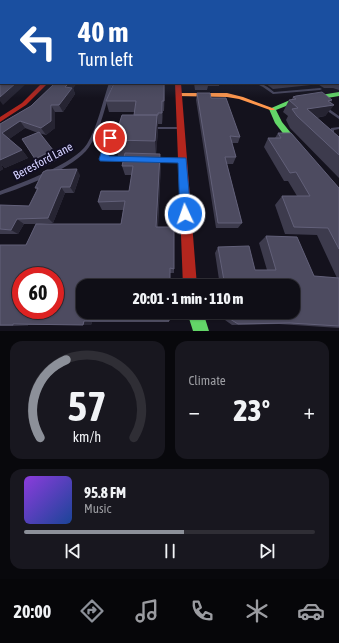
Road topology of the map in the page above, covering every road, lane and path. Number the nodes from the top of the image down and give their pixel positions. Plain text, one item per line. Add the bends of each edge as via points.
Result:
1 (44, 84) edge
2 (111, 84) edge
3 (178, 84) edge
4 (259, 84) edge
5 (320, 89) dead end
6 (294, 92) junction
7 (179, 95) junction
8 (337, 96) edge
9 (303, 99) junction
10 (322, 106) edge
11 (272, 109) junction
12 (339, 118) edge
13 (0, 120) edge
14 (128, 128) edge
15 (143, 128) edge
16 (181, 128) junction
17 (339, 128) edge
18 (339, 140) edge
19 (305, 155) edge
20 (135, 159) edge
21 (151, 160) edge
22 (182, 160) junction
23 (0, 193) edge
24 (190, 279) edge
25 (189, 319) edge
26 (197, 319) edge
27 (189, 325) dead end
28 (201, 331) edge

1 - 13 street via 24,104
2 - 23 lane, Beresford Lane via 90,140 82,153 32,180
3 - 7 street
4 - 6 lane via 273,93
5 - 6 lane
6 - 9 lane
7 - 11 street via 228,95
7 - 16 street
8 - 9 street
9 - 11 street
10 - 12 lane
11 - 19 street via 279,123
14 - 20 lane via 113,128 104,159
15 - 16 lane
16 - 22 street
17 - 18 lane via 332,129 332,133
21 - 22 lane
22 - 24 street
25 - 27 street
26 - 28 street

